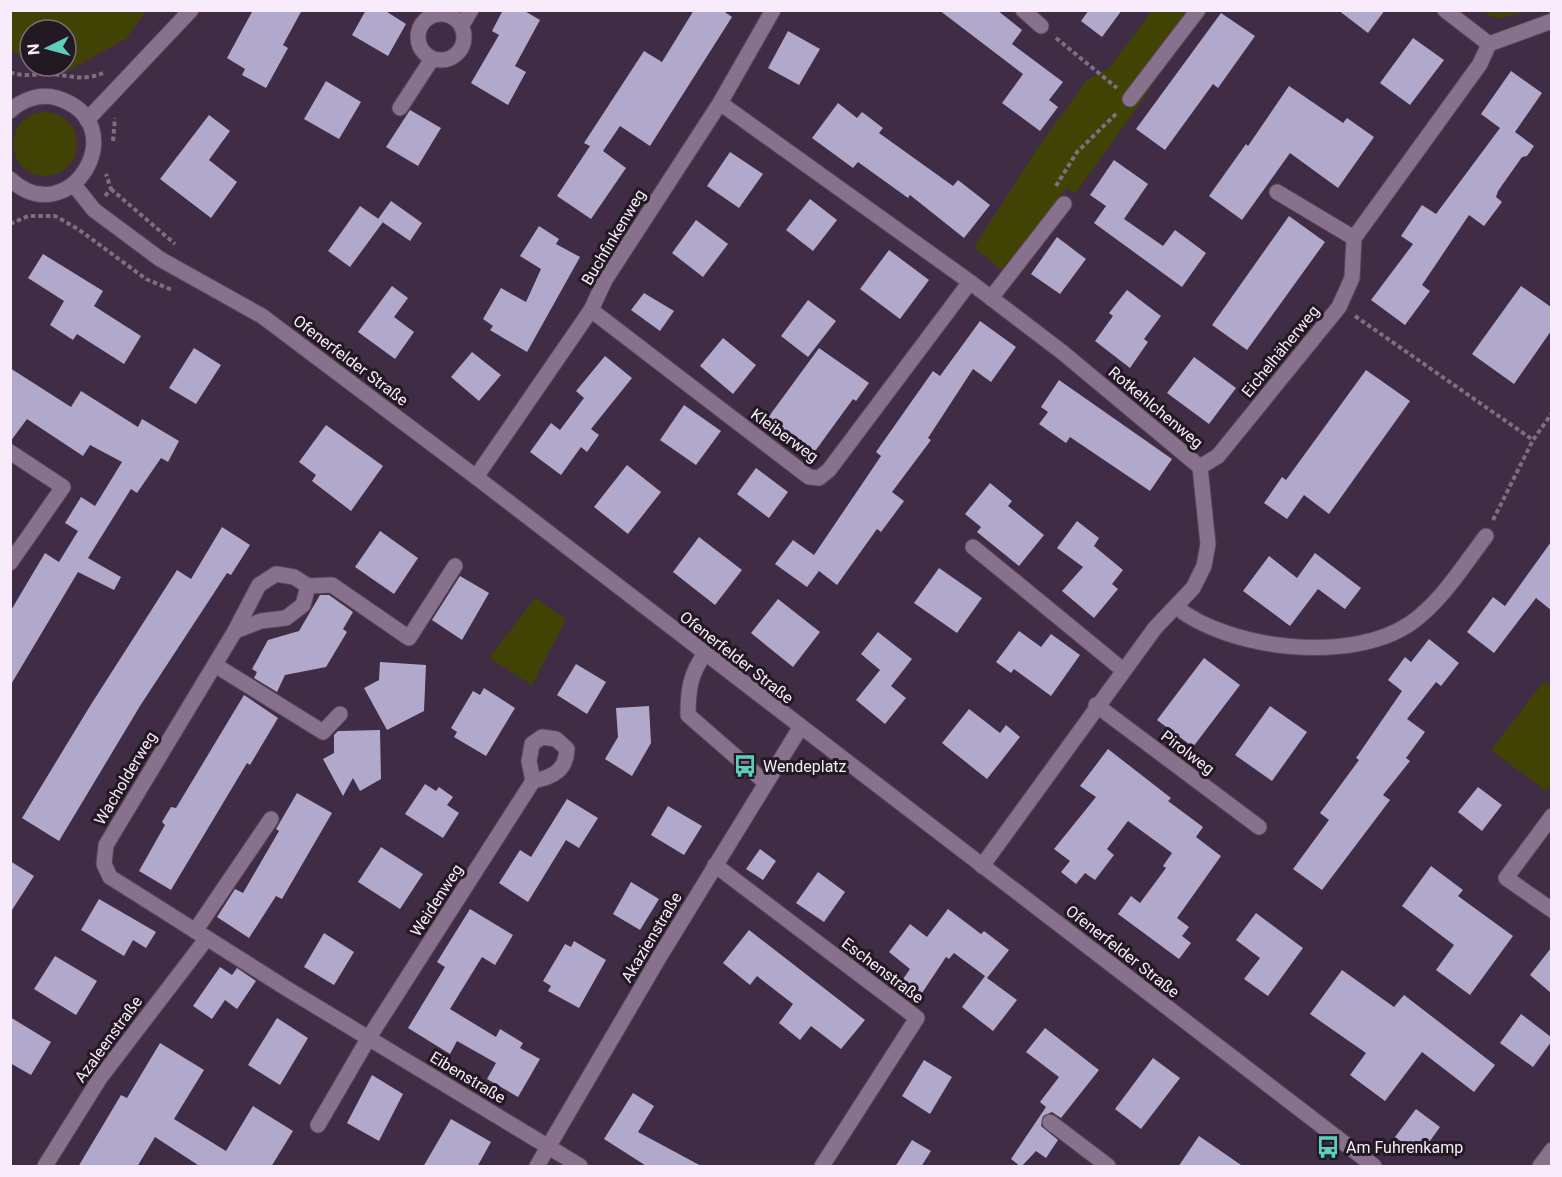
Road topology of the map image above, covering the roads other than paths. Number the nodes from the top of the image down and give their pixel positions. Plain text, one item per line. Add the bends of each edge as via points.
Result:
1 (191, 10) edge
2 (471, 10) edge
3 (773, 10) edge
4 (1023, 10) edge
5 (1198, 10) edge
6 (1445, 10) edge
7 (1551, 21) edge
8 (462, 25) junction
9 (1041, 26) road end
10 (1489, 44) junction
11 (432, 59) junction
12 (1130, 99) road end
13 (720, 103) junction
14 (400, 108) dead end
15 (11, 109) edge
16 (87, 120) junction
17 (11, 181) edge
18 (74, 185) junction
19 (1277, 192) dead end
20 (1064, 204) road end
21 (1354, 238) junction
22 (970, 282) junction
23 (991, 298) junction
24 (591, 310) junction
25 (10, 452) edge
26 (1200, 467) junction
27 (476, 477) junction
28 (1486, 536) road end
29 (974, 547) dead end
30 (10, 563) edge
31 (455, 566) dead end
32 (308, 586) junction
33 (1176, 607) junction
34 (235, 631) junction
35 (705, 654) junction
36 (215, 665) junction
37 (1123, 670) junction
38 (1096, 705) junction
39 (340, 714) dead end
40 (800, 728) junction
41 (533, 781) dead end
42 (765, 782) junction
43 (1551, 816) edge
44 (270, 819) dead end
45 (1259, 827) dead end
46 (715, 865) junction
47 (982, 866) junction
48 (1551, 910) edge
49 (201, 934) junction
50 (369, 1039) junction
51 (1050, 1122) dead end
52 (318, 1125) dead end
53 (548, 1146) junction
54 (1551, 1150) edge
55 (45, 1167) edge
56 (537, 1167) edge
57 (580, 1167) edge
58 (822, 1167) edge
59 (1108, 1167) edge
60 (1374, 1167) edge
61 (1540, 1167) edge

1 - 16 street
2 - 8 street
3 - 13 street, Buchfinkenweg
4 - 9 street
5 - 12 street
6 - 10 street
7 - 10 street
8 - 11 street via 464,46 453,58
8 - 11 street via 450,14 430,15 420,25 417,39 421,50
10 - 21 street via 1479,64
11 - 14 street
13 - 22 street, Rotkehlchenweg
13 - 24 street, Buchfinkenweg via 605,279
15 - 16 street via 38,96 53,96 67,101
16 - 18 street via 93,134 93,155 84,175
17 - 18 street via 35,193 49,194
18 - 27 street, Ofenerfelder Straße via 94,210 160,259 262,316
19 - 21 street
20 - 23 street
21 - 26 street, Eichelhäherweg via 1352,278 1339,307 1218,456
22 - 23 street, Rotkehlchenweg
22 - 24 street, Kleiberweg via 829,470 819,478 809,477
23 - 26 street, Rotkehlchenweg
24 - 27 street, Buchfinkenweg
25 - 30 street via 63,487
26 - 33 street, Rotkehlchenweg via 1208,544 1204,566 1193,588
27 - 35 street, Ofenerfelder Straße
28 - 33 street via 1443,594 1410,624 1364,643 1318,648 1256,642 1214,630
29 - 37 street
31 - 32 street, Wacholderweg via 409,638 332,585
32 - 34 street via 303,606 286,618 261,621
32 - 34 street, Wacholderweg via 294,577 276,574 259,585
33 - 37 street, Rotkehlchenweg
34 - 36 street, Wacholderweg
35 - 40 street, Ofenerfelder Straße
35 - 42 street via 694,667 688,715
36 - 39 street via 323,732
36 - 49 street, Wacholderweg via 106,845 104,856 107,870 117,883
37 - 38 street, Rotkehlchenweg
38 - 45 street, Pirolweg
38 - 47 street, Rotkehlchenweg
40 - 42 street, Akazienstraße
40 - 47 street, Ofenerfelder Straße
41 - 50 street, Weidenweg
42 - 46 street, Akazienstraße
43 - 48 street via 1506,878
44 - 49 street
46 - 53 street, Akazienstraße
46 - 58 street, Eschenstraße via 917,1018
47 - 60 street, Ofenerfelder Straße
49 - 50 street, Eibenstraße
49 - 55 street, Azaleenstraße via 100,1078
50 - 52 street
50 - 53 street, Eibenstraße
51 - 59 street
53 - 56 street, Akazienstraße
53 - 57 street
54 - 61 street

